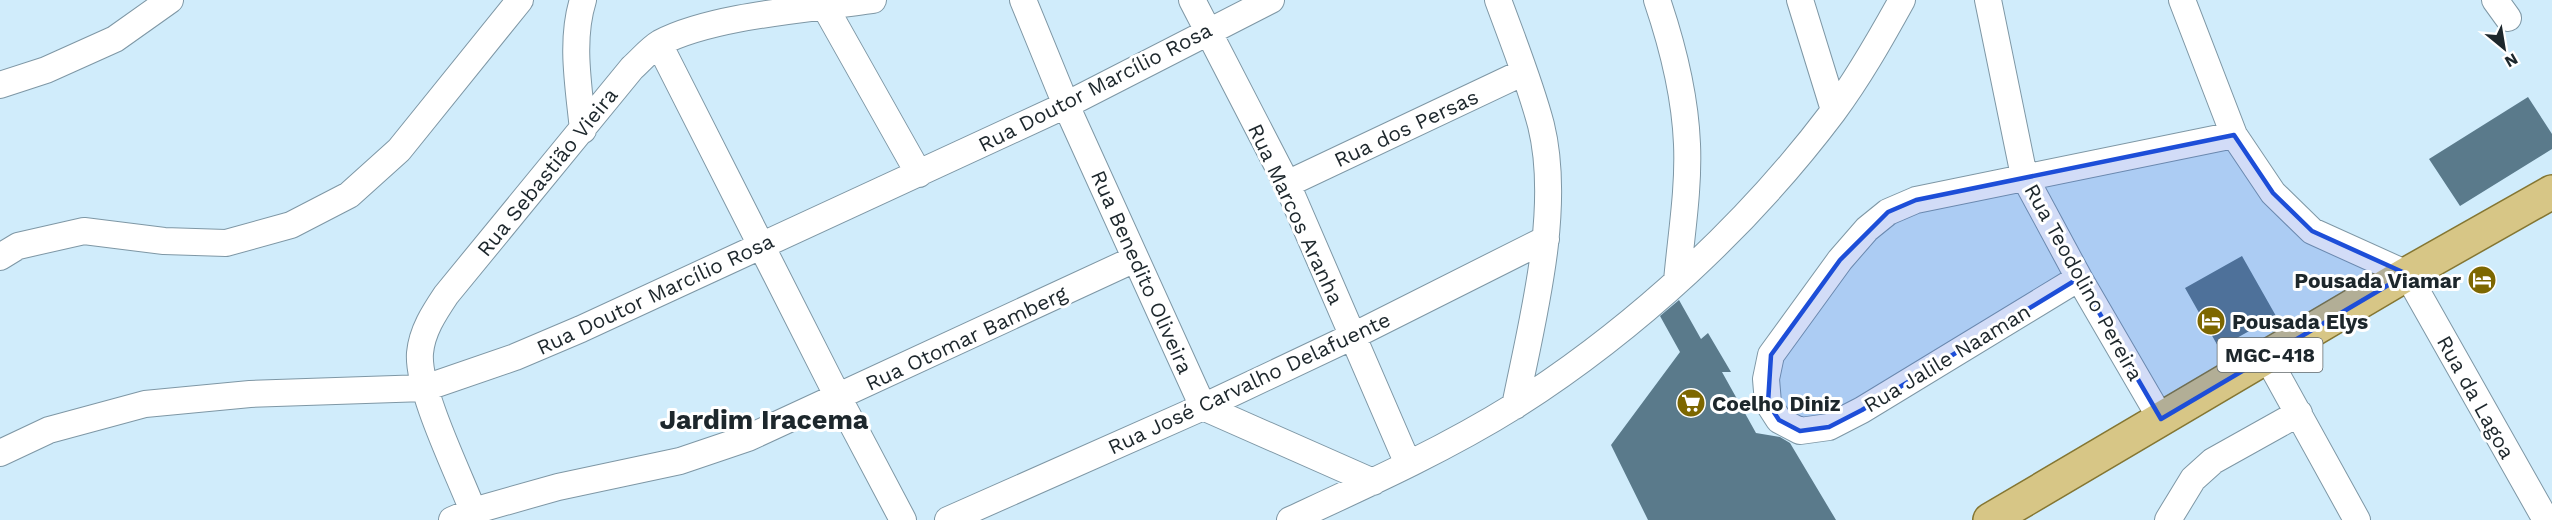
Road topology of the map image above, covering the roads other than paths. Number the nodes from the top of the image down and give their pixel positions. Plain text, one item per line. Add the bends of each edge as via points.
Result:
1 (170, 0) edge
2 (520, 0) edge
3 (583, 0) edge
4 (873, 0) edge
5 (1023, 0) edge
6 (1192, 0) edge
7 (1271, 0) edge
8 (1498, 0) edge
9 (1658, 0) edge
10 (1800, 0) edge
11 (1902, 0) edge
12 (1988, 0) edge
13 (2182, 0) edge
14 (825, 7) junction
15 (1207, 31) junction
16 (659, 44) junction
17 (1524, 72) junction
18 (0, 85) edge
19 (1066, 105) junction
20 (1834, 110) junction
21 (583, 130) junction
22 (2234, 135) junction
23 (919, 174) junction
24 (2024, 176) junction
25 (1287, 184) junction
26 (2552, 192) edge
27 (1546, 239) junction
28 (761, 245) junction
29 (0, 257) edge
30 (1135, 259) junction
31 (2407, 274) junction
32 (2079, 278) junction
33 (1677, 281) junction
34 (1352, 336) junction
35 (2267, 357) junction
36 (425, 388) junction
37 (838, 397) junction
38 (1203, 406) junction
39 (1515, 406) junction
40 (2300, 413) junction
41 (2162, 419) junction
42 (0, 453) edge
43 (1408, 464) junction
44 (1373, 482) junction
45 (463, 515) edge
46 (2351, 517) edge
47 (903, 520) edge
48 (948, 520) edge
49 (1290, 520) edge
50 (1990, 520) edge
51 (2168, 520) edge
52 (2546, 520) edge

1 - 18 street via 115,39 46,70
2 - 29 street via 399,150 349,195 291,225 226,243 84,231 18,246
3 - 21 street via 577,58
4 - 14 street, Rua Sebastião Vieira
5 - 19 street, Rua Benedito Oliveira
6 - 15 street, Rua Marcos Aranha
7 - 15 street, Rua Doutor Marcílio Rosa
8 - 17 street
9 - 33 street via 1683,98 1687,146
10 - 20 street
11 - 20 street
12 - 24 street, Rua Teodolino Pereira
13 - 22 street
14 - 16 street, Rua Sebastião Vieira via 702,28
14 - 23 street
15 - 19 street, Rua Doutor Marcílio Rosa
15 - 25 street, Rua Marcos Aranha
16 - 21 street, Rua Sebastião Vieira via 633,68
16 - 28 street
17 - 25 street, Rua dos Persas
17 - 27 street via 1541,126 1547,164
19 - 23 street, Rua Doutor Marcílio Rosa
19 - 30 street, Rua Benedito Oliveira
20 - 33 street via 1775,185
21 - 36 street, Rua Sebastião Vieira via 446,295 426,327 420,354
22 - 24 street, Rua Jalile Naaman
22 - 31 street via 2273,193 2312,231
23 - 28 street, Rua Doutor Marcílio Rosa
24 - 32 street, Rua Teodolino Pereira
24 - 32 street, Rua Jalile Naaman via 1916,200 1888,212 1867,229 1772,355 1766,379 1768,403 1779,420 1800,431 1829,427
25 - 34 street, Rua Marcos Aranha
26 - 31 main road, MGC-418
27 - 34 street, Rua José Carvalho Delafuente
27 - 39 street
28 - 36 street, Rua Doutor Marcílio Rosa via 515,357
28 - 37 street
30 - 37 street, Rua Otomar Bamberg
30 - 38 street, Rua Benedito Oliveira
31 - 35 main road, MGC-418
31 - 52 street, Rua da Lagoa
32 - 41 street, Rua Teodolino Pereira
33 - 39 street via 1598,348
34 - 38 street, Rua José Carvalho Delafuente
34 - 43 street, Rua Marcos Aranha
35 - 40 street
35 - 41 main road, MGC-418
36 - 42 street, Rua Doutor Marcílio Rosa via 250,393 145,404 49,430
36 - 45 street, Rua Sebastião Vieira
37 - 45 street, Rua Otomar Bamberg via 748,438 680,461 558,487
37 - 47 street
38 - 44 street
38 - 48 street, Rua José Carvalho Delafuente
39 - 43 street
40 - 46 street
40 - 51 street via 2213,461 2193,479
41 - 50 main road, MGC-418
43 - 44 street
44 - 49 street

